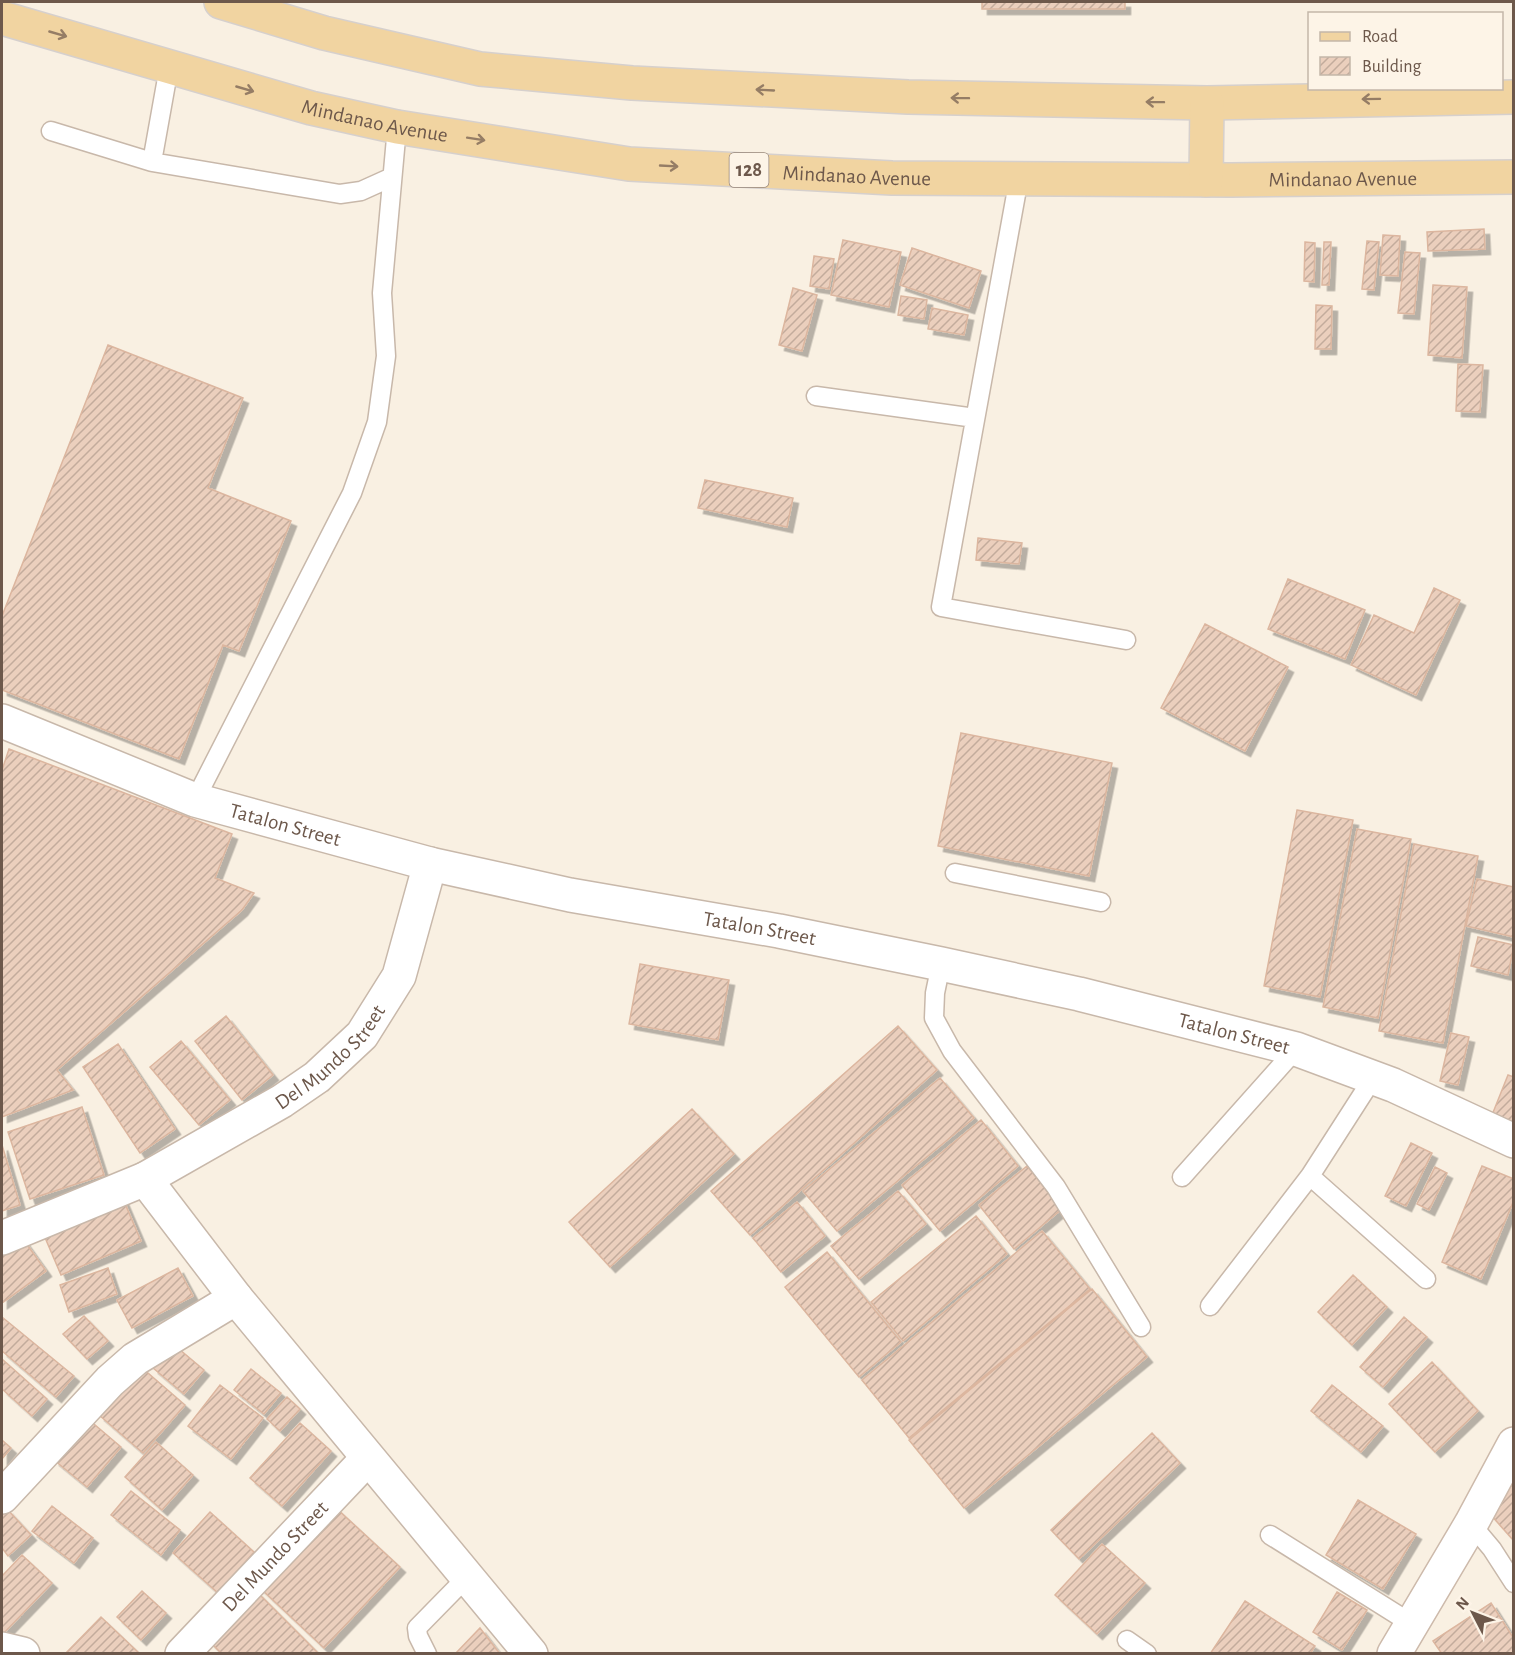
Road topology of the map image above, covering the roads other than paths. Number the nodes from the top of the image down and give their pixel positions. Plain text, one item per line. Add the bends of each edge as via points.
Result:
1 (221, 2) edge
2 (2, 18) edge
3 (169, 67) junction
4 (1514, 97) edge
5 (1207, 103) junction
6 (397, 127) junction
7 (51, 131) dead end
8 (152, 162) junction
9 (392, 177) junction
10 (1514, 177) edge
11 (1019, 178) junction
12 (1206, 180) junction
13 (816, 396) dead end
14 (975, 418) junction
15 (1126, 640) dead end
16 (2, 721) edge
17 (195, 800) junction
18 (430, 864) junction
19 (955, 873) dead end
20 (1101, 902) dead end
21 (941, 964) junction
22 (1296, 1049) junction
23 (1373, 1077) junction
24 (1514, 1141) edge
25 (1310, 1176) junction
26 (1182, 1177) dead end
27 (145, 1179) junction
28 (2, 1238) edge
29 (1426, 1279) dead end
30 (236, 1298) junction
31 (1210, 1306) dead end
32 (1141, 1327) dead end
33 (1514, 1444) edge
34 (367, 1459) junction
35 (2, 1497) edge
36 (1471, 1524) junction
37 (1269, 1535) dead end
38 (467, 1577) junction
39 (1514, 1583) edge
40 (1412, 1624) junction
41 (1127, 1640) dead end
42 (2, 1649) edge
43 (190, 1651) edge
44 (23, 1653) edge
45 (427, 1653) edge
46 (531, 1653) edge
47 (1147, 1653) edge
48 (1394, 1653) edge

5 -> 1 main road via 897,97 632,83 492,70 400,52
2 -> 3 main road, Mindanao Avenue / 128
3 -> 6 main road, Mindanao Avenue / 128 via 311,108
3 - 8 lane
4 -> 5 main road
5 - 12 main road
6 - 9 lane
6 -> 11 main road, Mindanao Avenue / 128 via 629,164 892,178
7 - 8 lane
8 - 9 lane via 340,194 361,191
9 - 17 lane via 382,293 386,356 377,422 352,493
10 - 12 main road, Mindanao Avenue / 128
11 - 12 main road, Mindanao Avenue / 128
11 - 14 lane
13 - 14 lane
14 - 15 lane via 940,607
16 - 17 street, Tatalon Street
17 - 18 street, Tatalon Street
18 - 21 street, Tatalon Street via 570,895
18 - 27 street, Del Mundo Street via 399,976 362,1035 317,1077 282,1101
19 - 20 lane
21 - 22 street, Tatalon Street
21 - 32 lane via 934,1018 952,1051 1056,1187
22 - 23 street, Tatalon Street
22 - 26 lane
23 - 24 street, Tatalon Street
23 - 25 lane
25 - 29 lane
25 - 31 lane
27 - 28 street, Del Mundo Street
27 - 30 street
30 - 34 street
30 - 35 street via 135,1359
33 - 36 street
34 - 38 street
34 - 43 street, Del Mundo Street
36 - 39 lane
36 - 40 street
37 - 40 lane
38 - 45 lane via 417,1628
38 - 46 street
40 - 48 street
41 - 47 lane
42 - 44 street

